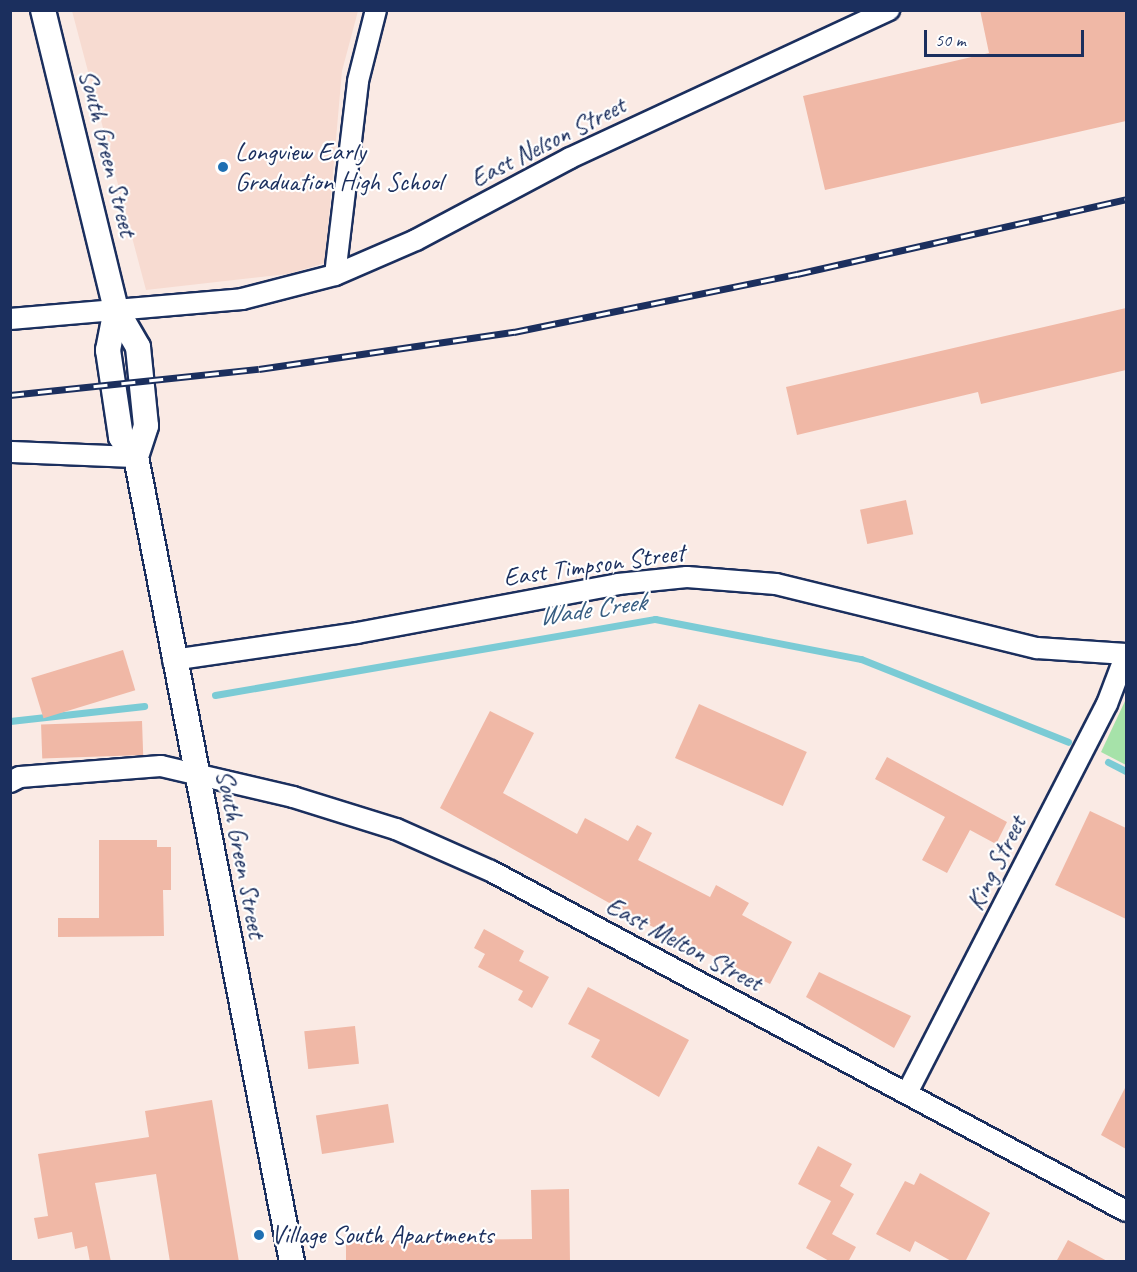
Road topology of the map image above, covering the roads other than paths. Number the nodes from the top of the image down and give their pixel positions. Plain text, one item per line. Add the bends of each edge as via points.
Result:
1 (43, 10) edge
2 (376, 10) edge
3 (889, 10) edge
4 (335, 275) junction
5 (116, 309) junction
6 (10, 319) edge
7 (10, 452) edge
8 (136, 456) junction
9 (1126, 654) edge
10 (173, 660) junction
11 (196, 772) junction
12 (10, 782) edge
13 (907, 1094) junction
14 (1126, 1211) edge
15 (292, 1262) edge

1 - 5 street, South Green Street
2 - 4 street via 358,81
3 - 4 street, East Nelson Street via 570,158 416,240
4 - 5 street, East Nelson Street via 242,299
5 - 6 street, East Nelson Street
5 - 8 street, South Green Street via 138,347 146,426
7 - 8 street
8 - 10 street, South Green Street
9 - 10 street, East Timpson Street via 1036,648 776,584 687,576 618,584 357,633
9 - 13 street, King Street via 1107,704
10 - 11 street, South Green Street
11 - 12 street, East Melton Street via 161,766 20,777
11 - 13 street, East Melton Street via 360,817 463,858
11 - 15 street, South Green Street
13 - 14 street, East Melton Street

